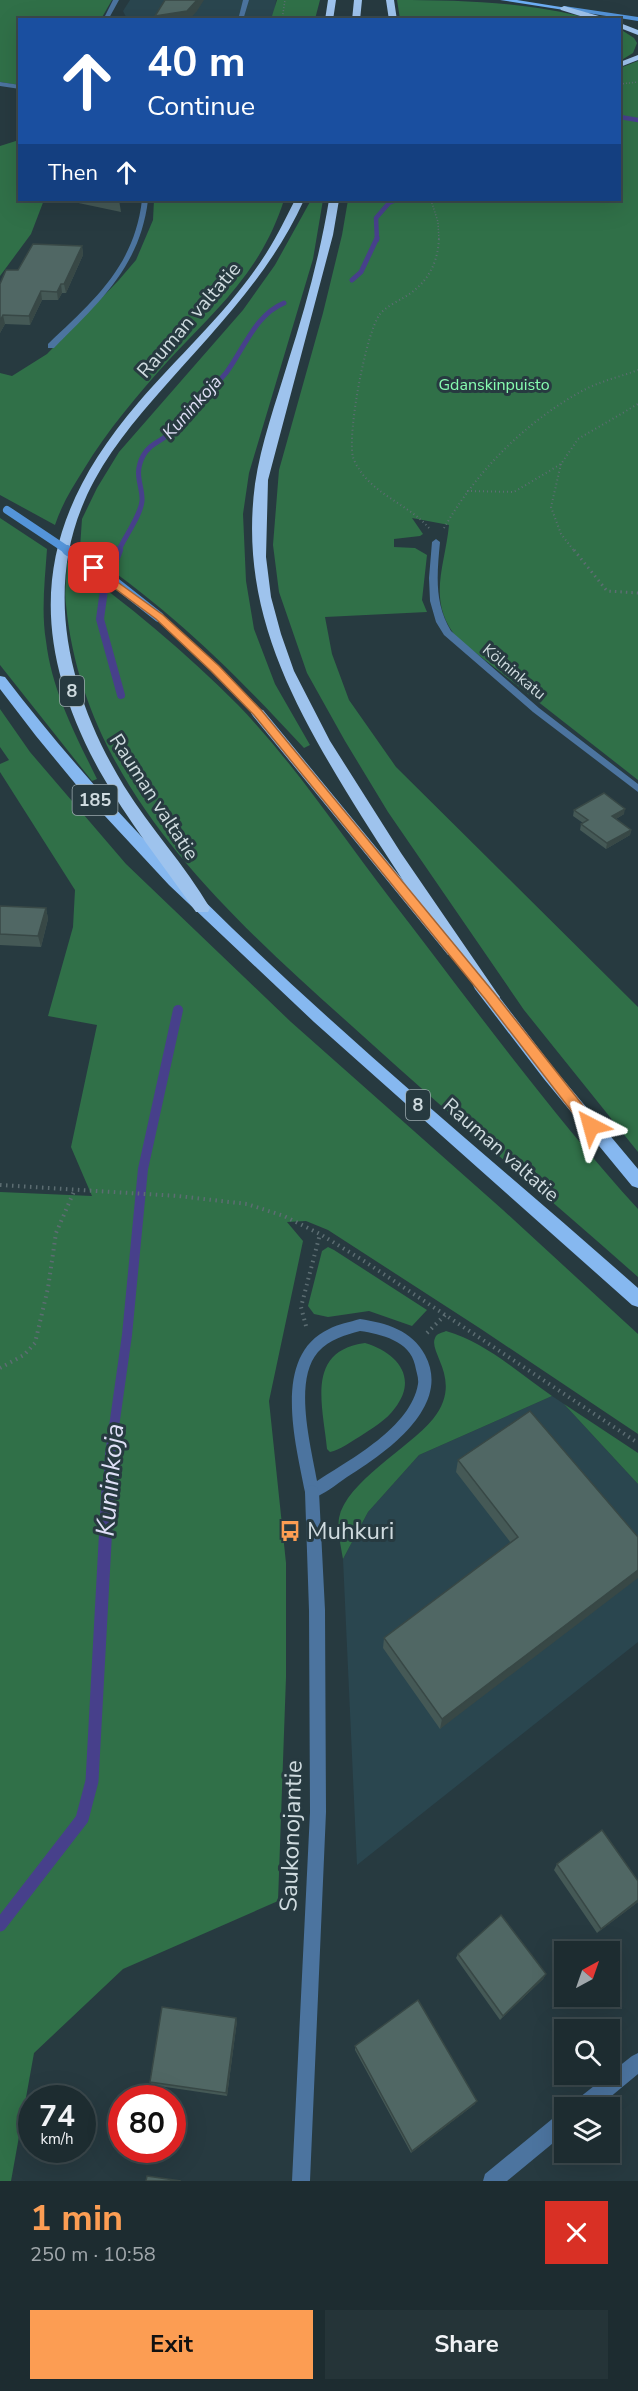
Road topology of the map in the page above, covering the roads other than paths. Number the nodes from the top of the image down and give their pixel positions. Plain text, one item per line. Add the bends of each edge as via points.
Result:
1 (116, 0) edge
2 (246, 0) edge
3 (332, 0) edge
4 (358, 0) edge
5 (390, 0) edge
6 (503, 0) edge
7 (554, 0) edge
8 (568, 3) edge
9 (638, 12) edge
10 (106, 18) edge
11 (241, 18) edge
12 (329, 18) edge
13 (356, 18) edge
14 (393, 18) edge
15 (599, 18) edge
16 (638, 19) edge
17 (621, 25) edge
18 (638, 33) edge
19 (638, 57) edge
20 (621, 65) edge
21 (0, 84) edge
22 (18, 87) edge
23 (145, 201) edge
24 (299, 201) edge
25 (334, 201) edge
26 (51, 346) dead end
27 (3, 508) edge
28 (436, 542) road end
29 (0, 680) edge
30 (258, 713) joint
31 (638, 789) edge
32 (202, 908) junction
33 (491, 997) junction
34 (638, 1181) edge
35 (638, 1299) edge
36 (312, 1492) junction
37 (638, 2062) edge
38 (595, 2097) edge
39 (554, 2130) edge
40 (301, 2181) edge
41 (492, 2181) edge

1 - 10 street
2 - 11 street
3 - 12 highway
4 - 13 highway
5 - 14 highway
6 - 8 main road
7 - 8 main road
8 - 9 main road
8 - 15 highway
8 - 16 main road
17 - 18 highway
19 - 20 highway
21 - 22 street
23 - 26 street via 142,231 129,260
24 - 32 highway, Rauman valtatie / 8 via 264,266 132,416 107,450 70,518 59,565 56,598 60,642 69,683 87,731 108,771
25 - 33 highway via 321,265 262,482 258,531 262,586 274,640 315,728 398,862
27 - 30 main road, bridge via 159,617
28 - 31 street, Kölninkatu via 433,605 447,633 536,710
29 - 32 highway, 185 via 82,785 135,844
30 - 33 highway
32 - 35 highway, Rauman valtatie / 8 via 305,1005
33 - 34 highway
36 - 36 street, Saukonojantie via 298,1395 305,1356 328,1334 343,1327 360,1325 389,1330 403,1338 420,1357 426,1375 425,1392 418,1408 377,1447
36 - 40 street, Saukonojantie via 318,1812
37 - 38 street
39 - 41 street

